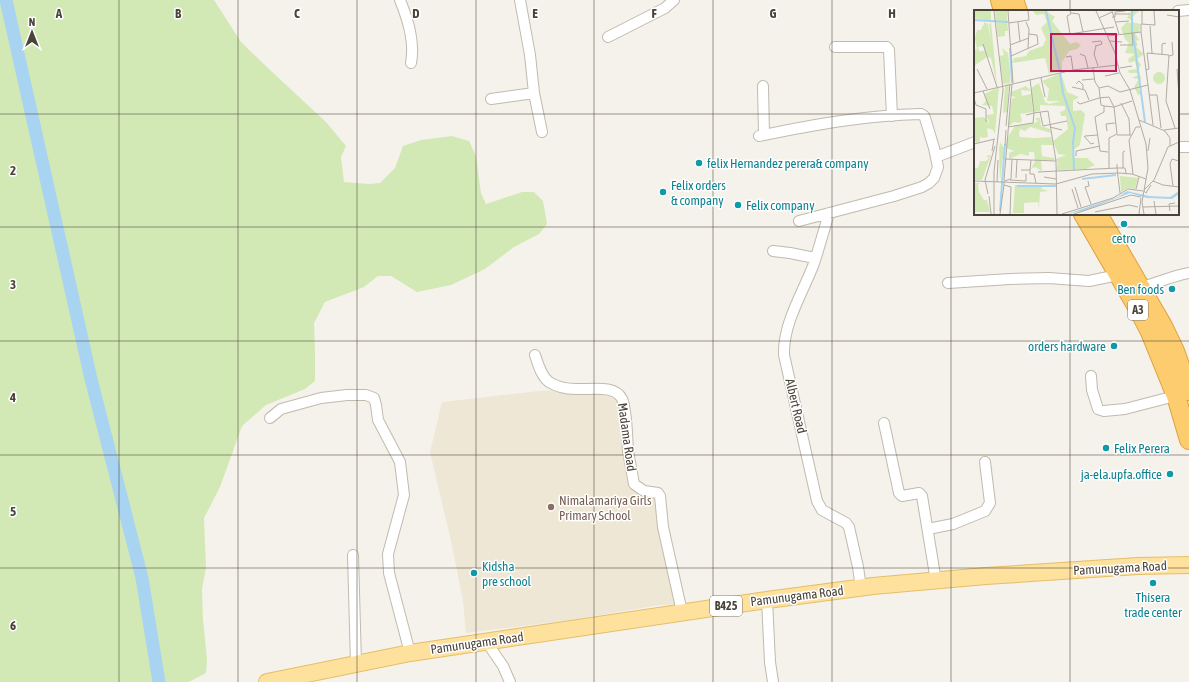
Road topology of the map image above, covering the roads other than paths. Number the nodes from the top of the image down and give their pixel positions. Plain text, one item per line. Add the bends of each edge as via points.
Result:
1 (400, 0) edge
2 (520, 0) edge
3 (674, 0) edge
4 (1000, 0) edge
5 (1014, 0) edge
6 (1003, 10) edge
7 (1018, 10) edge
8 (1189, 10) edge
9 (1179, 11) edge
10 (608, 37) dead end
11 (835, 47) dead end
12 (411, 63) dead end
13 (763, 86) dead end
14 (534, 93) junction
15 (491, 99) dead end
16 (892, 116) junction
17 (542, 132) dead end
18 (974, 142) edge
19 (936, 157) junction
20 (829, 213) junction
21 (1084, 215) edge
22 (1099, 215) edge
23 (799, 221) dead end
24 (773, 251) dead end
25 (815, 258) junction
26 (1189, 273) edge
27 (1118, 275) junction
28 (948, 283) dead end
29 (1141, 287) junction
30 (535, 356) dead end
31 (1091, 376) dead end
32 (1185, 393) edge
33 (270, 418) dead end
34 (884, 423) dead end
35 (1189, 440) edge
36 (985, 462) dead end
37 (928, 529) junction
38 (353, 555) dead end
39 (1189, 565) edge
40 (936, 581) junction
41 (861, 588) junction
42 (767, 600) junction
43 (682, 612) junction
44 (486, 641) junction
45 (410, 653) junction
46 (356, 664) junction
47 (267, 682) edge
48 (510, 682) edge
49 (773, 682) edge

1 - 12 street via 412,42
2 - 14 street
3 - 10 street via 665,8
4 - 6 highway
5 - 7 highway
8 - 9 street
11 - 16 street via 887,47
13 - 16 street via 762,135 840,121
14 - 15 street
14 - 17 street
16 - 19 street via 924,116
18 - 19 street
19 - 20 street via 938,167 934,178 922,187
20 - 23 street
20 - 25 street, Albert Road
21 - 27 highway, A3
22 - 29 highway, A3
24 - 25 street
25 - 41 street, Albert Road via 793,311 784,342 784,356 817,501 822,510 849,527
26 - 29 street
27 - 28 street via 1089,281 1050,278
27 - 32 highway, A3
29 - 32 highway, A3 via 1174,350
30 - 43 street, Madama Road via 542,374 549,382 559,387 603,388 622,397 634,484 644,491 658,493 660,496 663,527
31 - 32 street via 1098,409 1104,411 1125,410
32 - 35 highway, A3
33 - 45 street via 281,409 321,398 366,395 374,398 378,420 400,462 404,495 388,554 389,573
34 - 37 street via 899,493 902,496 920,493
36 - 37 street via 990,503 985,511 953,524
37 - 40 street
38 - 46 street
39 - 40 main road, Pamunugama Road / B425 via 1138,566
40 - 41 main road, Pamunugama Road / B425
41 - 42 main road, Pamunugama Road / B425
42 - 43 main road, Pamunugama Road / B425
42 - 49 street
43 - 44 main road, Pamunugama Road / B425
44 - 45 main road, Pamunugama Road / B425
44 - 48 street via 503,666
45 - 46 main road, Pamunugama Road / B425
46 - 47 main road, Pamunugama Road / B425

